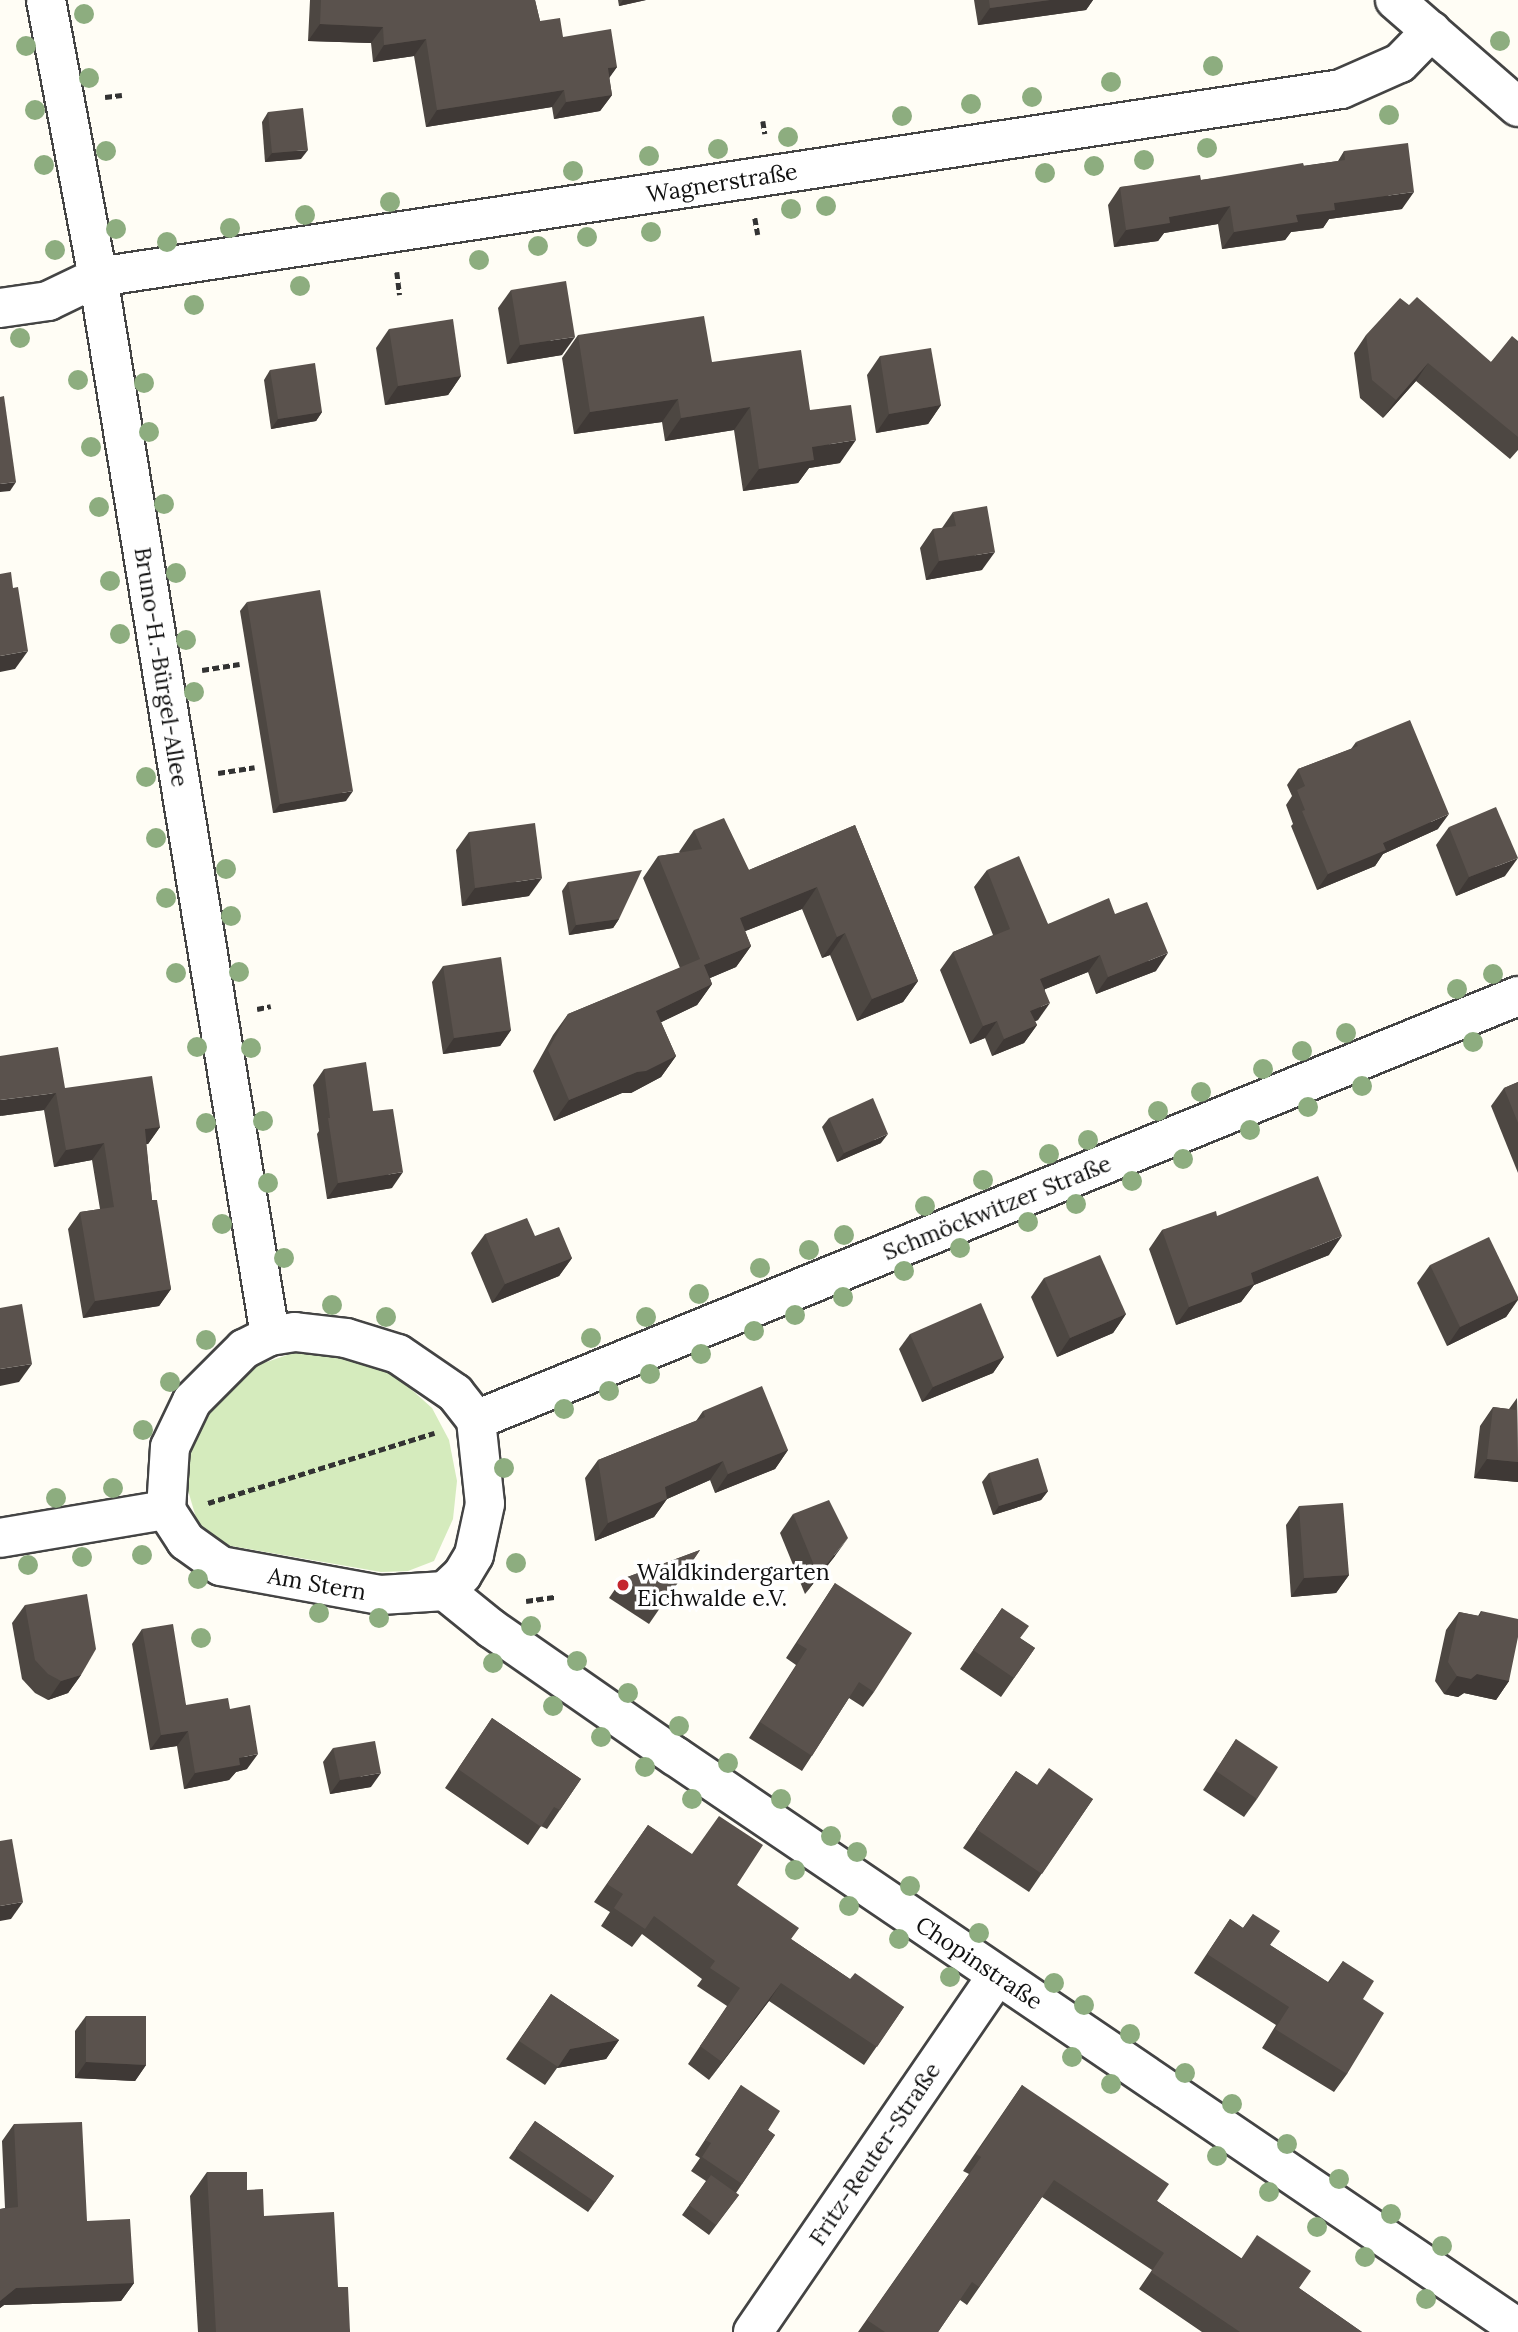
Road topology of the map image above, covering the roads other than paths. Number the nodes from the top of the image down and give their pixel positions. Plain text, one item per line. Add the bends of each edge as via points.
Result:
1 (46, 0) edge
2 (1395, 0) edge
3 (1431, 31) junction
4 (1518, 107) edge
5 (98, 277) junction
6 (0, 308) edge
7 (1518, 996) edge
8 (270, 1336) junction
9 (476, 1420) junction
10 (166, 1510) junction
11 (0, 1538) edge
12 (445, 1591) junction
13 (997, 1975) junction
14 (1513, 2324) edge
15 (753, 2332) edge

1 - 5 street, Bruno-H.-Bürgel-Allee
2 - 3 street
3 - 4 street
3 - 5 street, Wagnerstraße via 1400,63 1341,89
5 - 6 street, Wagnerstraße via 48,300
5 - 8 street, Bruno-H.-Bürgel-Allee
7 - 9 street, Schmöckwitzer Straße
8 - 9 street via 295,1332 346,1338 398,1354 455,1393
8 - 10 street via 244,1349 192,1401 170,1447
9 - 12 street via 485,1504 474,1555
10 - 11 street
10 - 12 street, Am Stern via 186,1541 221,1566 380,1595
12 - 13 street, Chopinstraße via 492,1629
13 - 14 street, Chopinstraße
13 - 15 street, Fritz-Reuter-Straße

